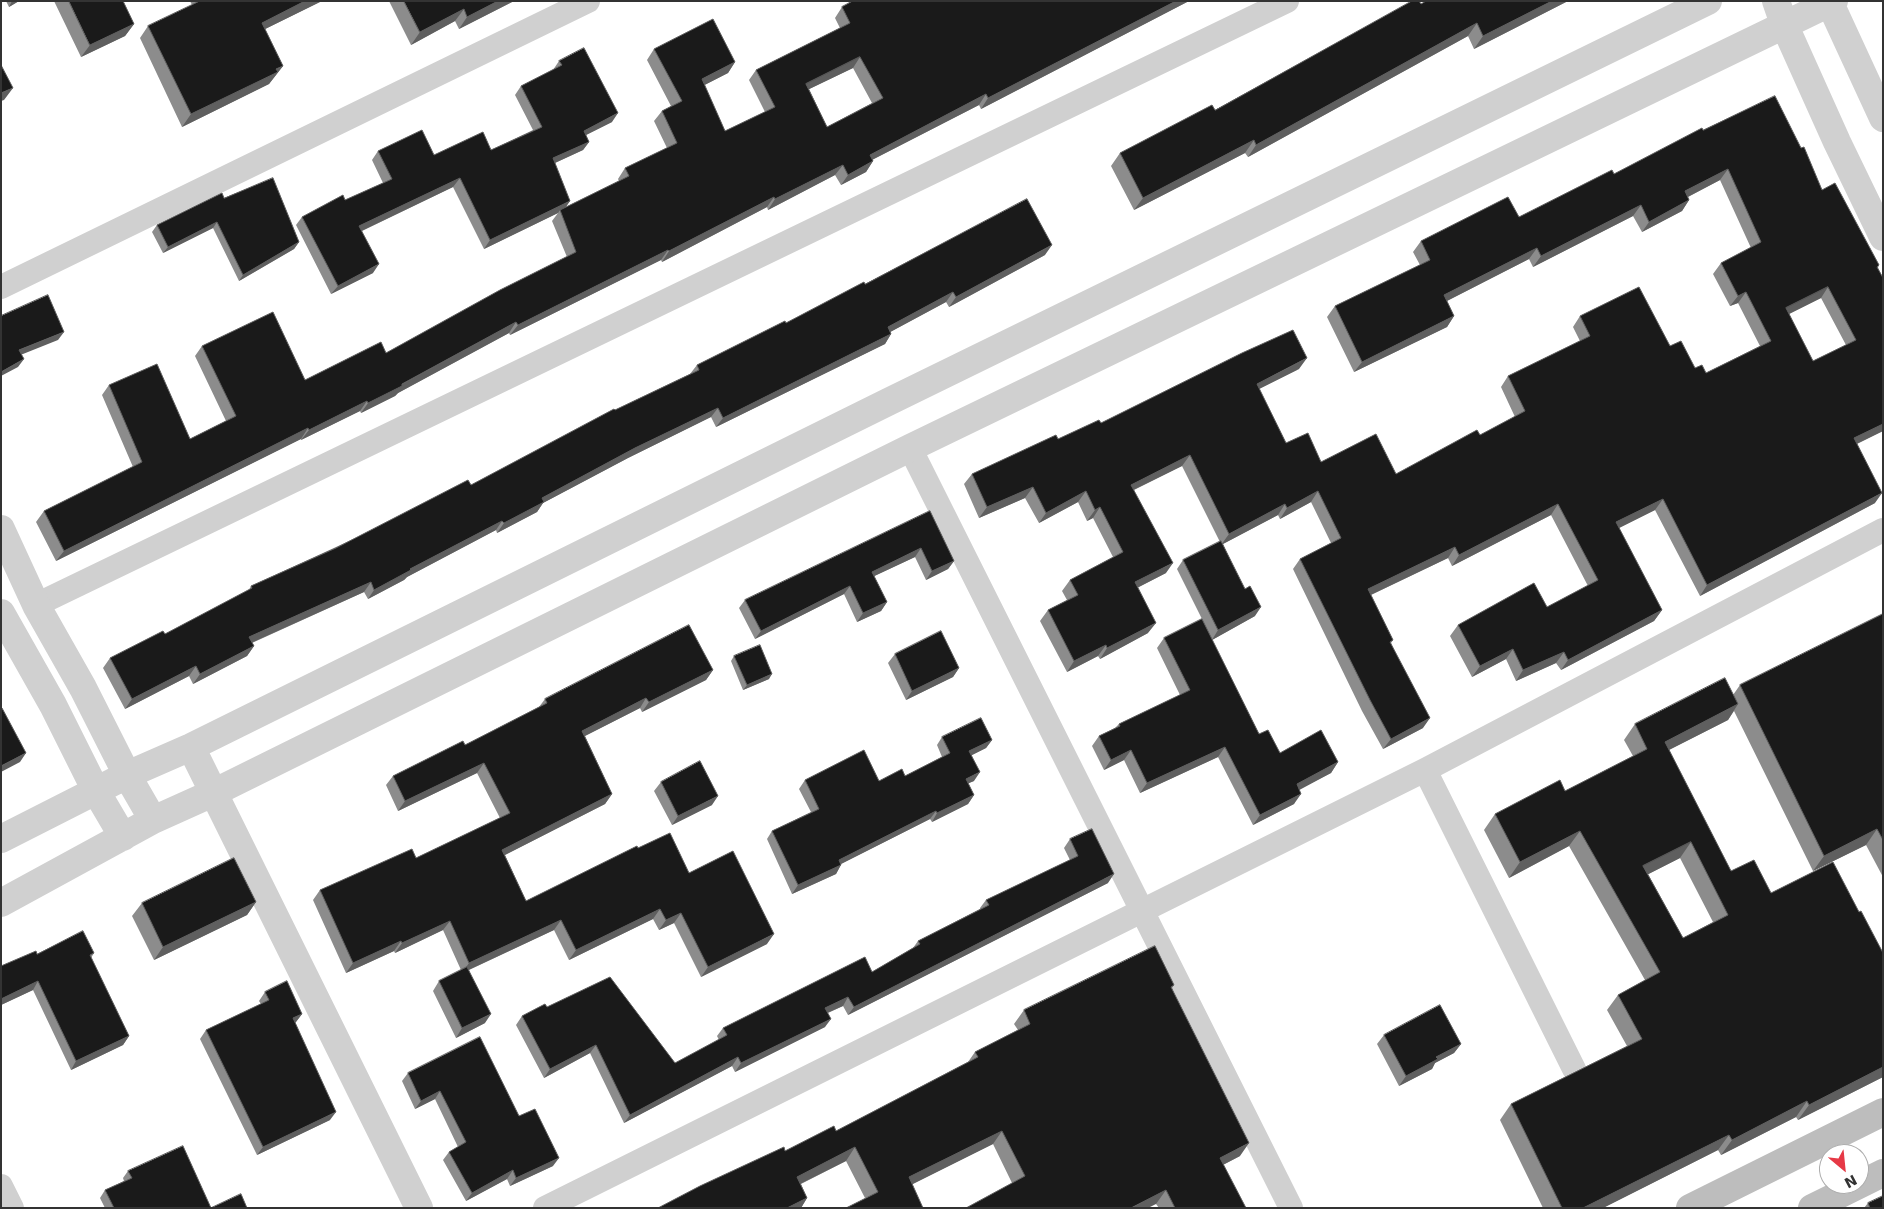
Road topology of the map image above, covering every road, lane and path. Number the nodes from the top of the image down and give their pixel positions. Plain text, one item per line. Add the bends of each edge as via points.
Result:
1 (588, 1) edge
2 (1287, 1) edge
3 (1708, 1) edge
4 (1831, 2) edge
5 (1780, 13) edge
6 (1883, 118) edge
7 (1883, 237) edge
8 (1, 286) edge
9 (910, 448) junction
10 (1, 529) edge
11 (1883, 530) edge
12 (36, 605) junction
13 (1, 613) edge
14 (192, 747) junction
15 (1425, 770) junction
16 (127, 775) junction
17 (96, 791) junction
18 (213, 793) junction
19 (153, 820) junction
20 (122, 837) junction
21 (1, 839) edge
22 (1, 903) edge
23 (1143, 909) junction
24 (1574, 1069) dead end
25 (1883, 1112) edge
26 (1883, 1173) edge
27 (1, 1186) edge
28 (12, 1208) edge
29 (419, 1208) edge
30 (545, 1208) edge
31 (1291, 1208) edge
32 (1690, 1208) edge
33 (1812, 1208) edge

1 - 8 street
2 - 12 street
3 - 14 street
4 - 5 street
4 - 6 street
5 - 7 street
5 - 9 street
9 - 18 street
9 - 23 street
10 - 12 street
11 - 15 street
12 - 16 street
13 - 17 street via 53,705
14 - 16 street
14 - 18 street
15 - 23 street
15 - 24 street
16 - 17 street
16 - 19 street
17 - 20 street
17 - 21 street
18 - 19 street
18 - 29 street
19 - 20 street
20 - 22 street
23 - 30 street
23 - 31 street
25 - 32 main road
26 - 33 main road
27 - 28 street

